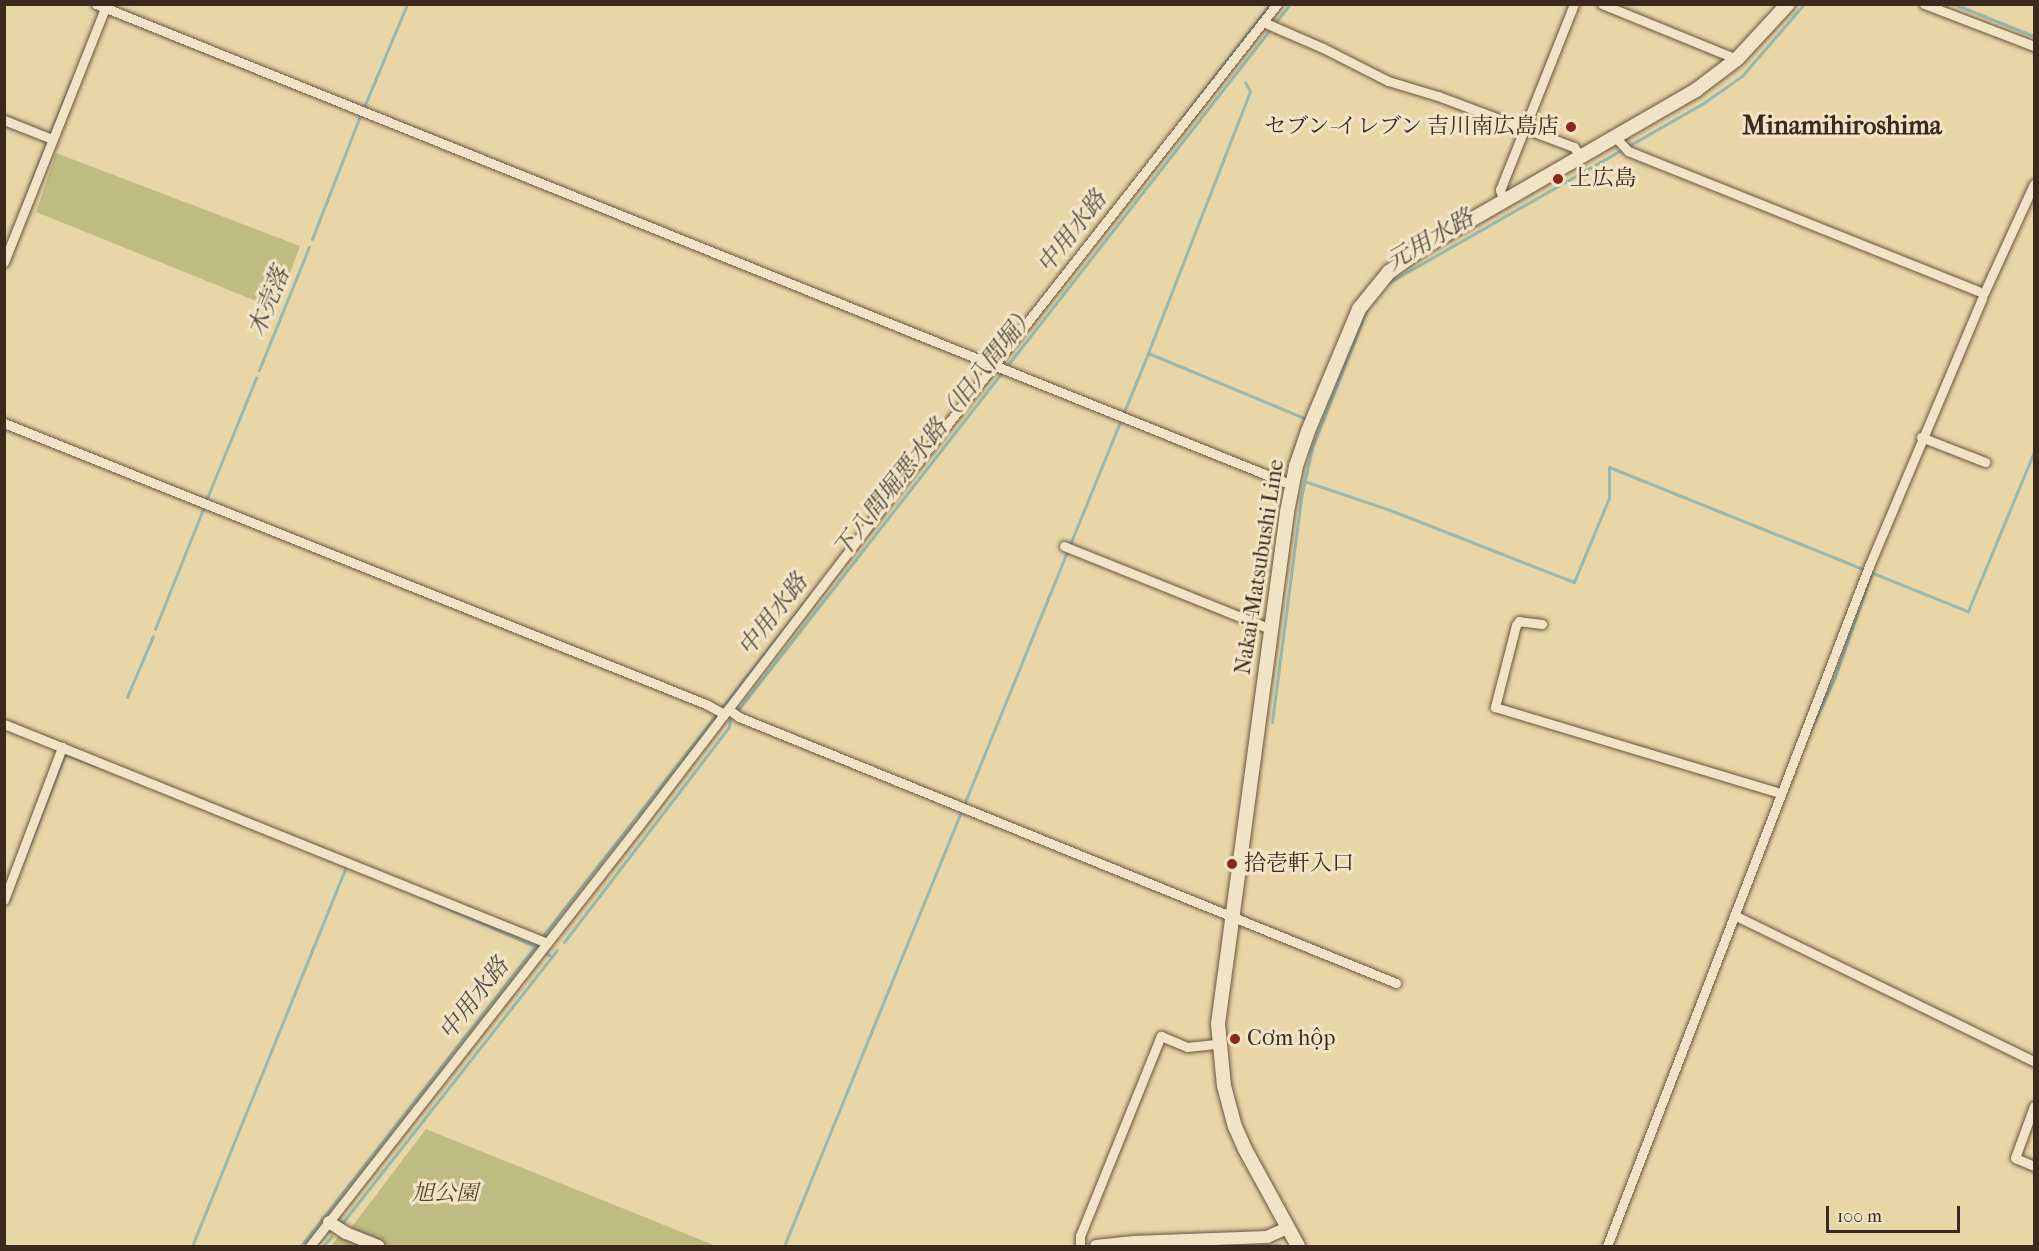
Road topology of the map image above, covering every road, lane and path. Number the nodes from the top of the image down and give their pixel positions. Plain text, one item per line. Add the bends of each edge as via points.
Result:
1 (1276, 4) edge
2 (1574, 4) edge
3 (1602, 4) edge
4 (1788, 4) edge
5 (1924, 4) edge
6 (100, 6) edge
7 (1263, 22) junction
8 (2034, 46) edge
9 (1737, 59) junction
10 (4, 120) edge
11 (1524, 127) junction
12 (1616, 138) junction
13 (52, 139) junction
14 (1581, 158) junction
15 (2034, 186) edge
16 (1504, 202) junction
17 (4, 262) edge
18 (1981, 294) junction
19 (993, 366) junction
20 (4, 423) edge
21 (1921, 436) junction
22 (1985, 462) dead end
23 (1292, 485) junction
24 (1064, 546) dead end
25 (1542, 624) dead end
26 (1270, 629) junction
27 (723, 710) junction
28 (4, 724) edge
29 (62, 747) junction
30 (1780, 793) junction
31 (4, 900) edge
32 (1232, 915) junction
33 (1734, 915) junction
34 (547, 943) junction
35 (1396, 983) dead end
36 (1218, 1044) junction
37 (2034, 1061) edge
38 (2034, 1106) edge
39 (2034, 1166) edge
40 (329, 1222) junction
41 (1287, 1228) junction
42 (310, 1246) edge
43 (378, 1246) edge
44 (1080, 1246) edge
45 (1096, 1246) edge
46 (1298, 1246) edge
47 (1607, 1246) edge

1 - 7 street
2 - 11 street
3 - 9 street
4 - 9 main road, Nakai-Matsubushi Line
5 - 8 street
6 - 13 street
6 - 19 street
7 - 11 street via 1388,81
7 - 19 street
9 - 12 main road, Nakai-Matsubushi Line via 1696,90
10 - 13 street
11 - 14 street via 1574,147
11 - 16 street via 1500,190
12 - 14 main road, Nakai-Matsubushi Line
12 - 18 street via 1628,151
13 - 17 street
14 - 16 main road, Nakai-Matsubushi Line
15 - 18 street
16 - 23 main road, Nakai-Matsubushi Line via 1407,259 1371,291 1335,364
18 - 21 street
19 - 23 street
19 - 27 street
20 - 27 street
21 - 22 street
21 - 30 street
23 - 26 main road, Nakai-Matsubushi Line
24 - 26 street
25 - 30 street via 1519,621 1516,625 1495,707
26 - 32 main road, Nakai-Matsubushi Line
27 - 32 street
27 - 34 street
28 - 29 street
29 - 31 street
29 - 34 street
30 - 33 street
32 - 35 street
32 - 36 main road, Nakai-Matsubushi Line
33 - 37 street
33 - 47 street via 1621,1221
34 - 40 street
36 - 41 main road, Nakai-Matsubushi Line via 1224,1086 1236,1127
36 - 44 street via 1186,1047 1161,1036 1080,1236
38 - 39 street via 2015,1158
40 - 42 street
40 - 43 street
41 - 45 street via 1267,1237
41 - 46 main road, Nakai-Matsubushi Line

